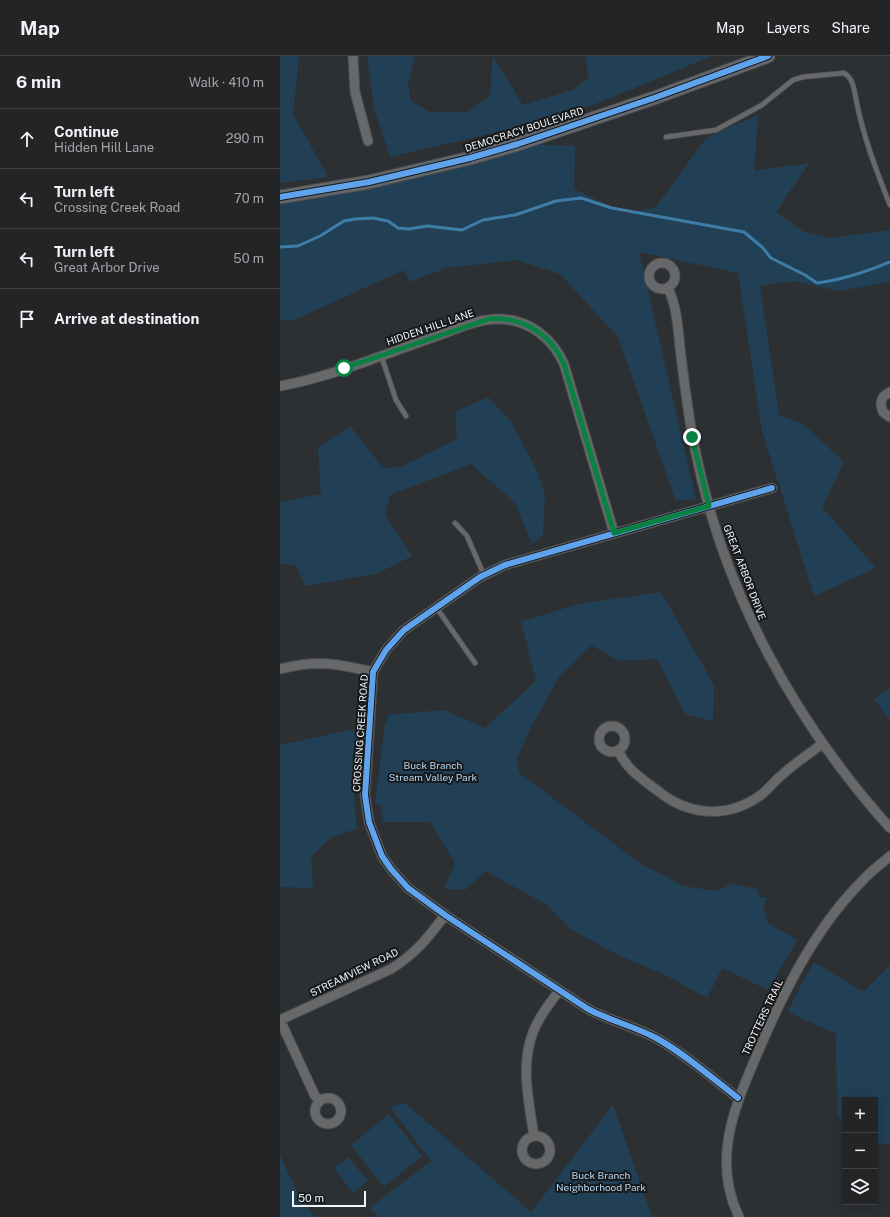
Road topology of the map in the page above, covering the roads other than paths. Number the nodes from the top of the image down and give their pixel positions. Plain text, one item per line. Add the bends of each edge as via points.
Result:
1 (353, 56) edge
2 (768, 56) edge
3 (666, 137) dead end
4 (368, 141) dead end
5 (280, 197) edge
6 (890, 205) edge
7 (668, 288) dead end
8 (381, 355) junction
9 (280, 386) edge
10 (890, 392) edge
11 (406, 416) dead end
12 (890, 417) edge
13 (772, 488) dead end
14 (709, 506) junction
15 (455, 523) dead end
16 (614, 533) junction
17 (484, 575) junction
18 (436, 607) junction
19 (475, 663) dead end
20 (280, 669) edge
21 (373, 672) junction
22 (822, 744) junction
23 (618, 750) dead end
24 (890, 828) edge
25 (890, 856) edge
26 (445, 915) junction
27 (559, 991) junction
28 (280, 1020) edge
29 (738, 1098) junction
30 (320, 1101) dead end
31 (534, 1136) dead end
32 (739, 1217) edge

1 - 4 street via 355,92
2 - 5 main road, DEMOCRACY BOULEVARD via 654,98 477,156 369,182
3 - 6 lane via 716,130 758,108 794,80 844,73 849,76 852,83 861,126
7 - 14 street, GREAT ARBOR DRIVE via 677,321 692,437
8 - 9 street, HIDDEN HILL LANE
8 - 11 lane via 396,400
8 - 16 street, HIDDEN HILL LANE via 489,319 513,320 546,336 564,364
10 - 12 street via 884,395 880,403 883,412
13 - 14 street, CROSSING CREEK ROAD
14 - 16 street, CROSSING CREEK ROAD
14 - 22 street, GREAT ARBOR DRIVE via 722,550 752,622 786,688
15 - 17 lane via 467,536
16 - 17 street, CROSSING CREEK ROAD via 506,565
17 - 18 street, CROSSING CREEK ROAD
18 - 19 lane
18 - 21 street, CROSSING CREEK ROAD via 394,640
20 - 21 street via 305,663 327,662
21 - 26 street, CROSSING CREEK ROAD via 365,795 372,835 382,856 400,880
22 - 23 street via 744,806 728,812 712,813 682,807 669,800 630,770
22 - 24 street, GREAT ARBOR DRIVE
25 - 29 street, TROTTERS TRAIL via 862,880 836,912 796,971 778,1005
26 - 27 street, CROSSING CREEK ROAD
26 - 28 street, STREAMVIEW ROAD via 421,946 407,959 391,969
27 - 29 street, CROSSING CREEK ROAD via 605,1018 655,1037
27 - 31 street via 541,1016 532,1033 528,1049 526,1087
28 - 30 street via 314,1096
29 - 32 street, TROTTERS TRAIL via 728,1135 726,1158 730,1195

